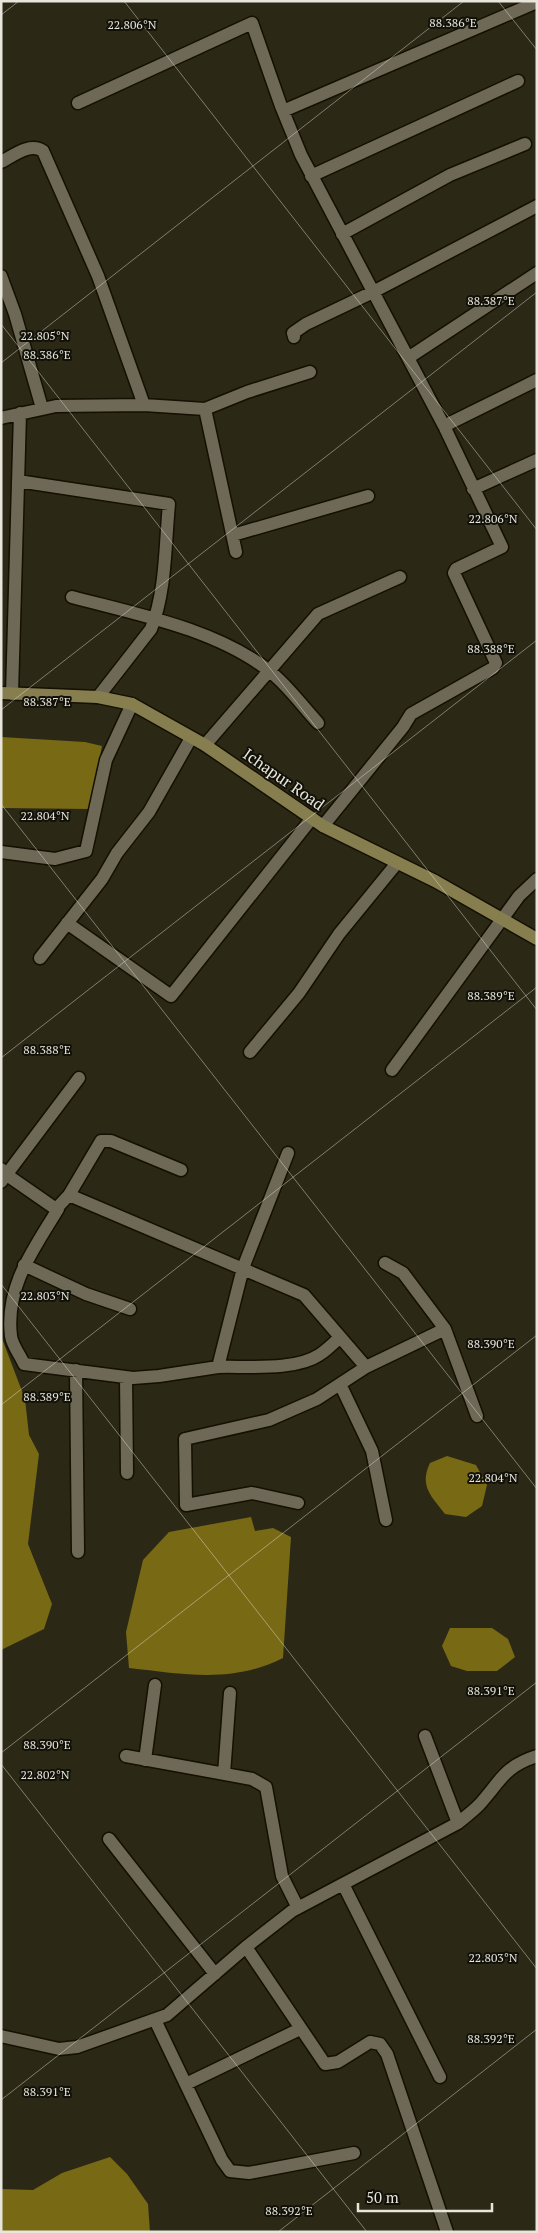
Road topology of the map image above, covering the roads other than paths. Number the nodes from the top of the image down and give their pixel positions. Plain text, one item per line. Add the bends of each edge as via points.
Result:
1 (537, 2) edge
2 (518, 81) dead end
3 (78, 102) dead end
4 (283, 111) junction
5 (525, 144) dead end
6 (1, 162) edge
7 (312, 176) junction
8 (537, 206) edge
9 (342, 234) junction
10 (537, 273) edge
11 (1, 276) edge
12 (373, 292) junction
13 (294, 337) dead end
14 (408, 358) junction
15 (310, 372) dead end
16 (537, 380) edge
17 (144, 405) junction
18 (42, 408) junction
19 (205, 409) junction
20 (20, 413) junction
21 (1, 418) edge
22 (444, 426) junction
23 (537, 460) edge
24 (18, 481) junction
25 (473, 489) junction
26 (368, 496) dead end
27 (232, 535) junction
28 (236, 552) dead end
29 (400, 577) dead end
30 (72, 597) dead end
31 (155, 619) junction
32 (269, 670) junction
33 (7, 693) edge
34 (98, 698) junction
35 (132, 704) junction
36 (318, 723) dead end
37 (191, 738) junction
38 (204, 745) junction
39 (312, 818) junction
40 (323, 826) junction
41 (1, 852) edge
42 (397, 863) junction
43 (537, 879) edge
44 (503, 920) junction
45 (67, 923) junction
46 (537, 939) edge
47 (40, 958) dead end
48 (250, 1052) dead end
49 (392, 1070) dead end
50 (79, 1078) dead end
51 (288, 1153) dead end
52 (181, 1170) dead end
53 (3, 1176) edge
54 (69, 1195) junction
55 (58, 1209) junction
56 (385, 1263) dead end
57 (24, 1265) junction
58 (243, 1268) junction
59 (130, 1309) dead end
60 (445, 1329) junction
61 (340, 1337) junction
62 (218, 1367) junction
63 (366, 1368) junction
64 (76, 1370) junction
65 (126, 1377) junction
66 (340, 1384) junction
67 (478, 1416) dead end
68 (126, 1473) dead end
69 (298, 1503) dead end
70 (386, 1520) dead end
71 (78, 1552) dead end
72 (156, 1684) dead end
73 (230, 1693) dead end
74 (425, 1736) dead end
75 (126, 1756) dead end
76 (537, 1756) edge
77 (145, 1760) junction
78 (224, 1774) junction
79 (458, 1823) junction
80 (109, 1839) dead end
81 (343, 1884) junction
82 (298, 1908) junction
83 (246, 1947) junction
84 (215, 1974) junction
85 (155, 2020) junction
86 (300, 2029) junction
87 (1, 2036) edge
88 (440, 2077) dead end
89 (186, 2084) junction
90 (354, 2153) dead end
91 (447, 2232) edge

1 - 4 street
2 - 7 street
3 - 4 street via 252,22
4 - 7 street
5 - 9 street via 450,175
6 - 17 street via 30,148 37,147 42,151 98,276
7 - 9 street
8 - 12 street
9 - 12 street
10 - 14 street
11 - 18 street
12 - 13 street via 306,324 293,333
12 - 14 street
14 - 22 street
15 - 19 street
16 - 22 street
17 - 18 street
17 - 19 street
18 - 20 street
19 - 27 street
20 - 21 street
20 - 24 street
22 - 25 street
23 - 25 street
24 - 31 street via 168,504 163,572
24 - 33 street
25 - 40 street via 502,548 456,569 454,573 496,663 493,668 411,714
26 - 27 street
27 - 28 street
29 - 32 street via 318,614
30 - 31 street
31 - 32 street via 228,645
31 - 34 street via 151,630
32 - 36 street
32 - 38 street
33 - 34 street, Ichapur Road
34 - 35 street, Ichapur Road
35 - 37 street, Ichapur Road
35 - 41 street via 106,760 86,851 55,859
37 - 38 street, Ichapur Road
37 - 45 street via 149,812
38 - 39 street, Ichapur Road
39 - 40 street, Ichapur Road
39 - 45 street via 171,996
40 - 42 street, Ichapur Road
42 - 44 street, Ichapur Road
42 - 48 street
43 - 44 street
44 - 46 street, Ichapur Road
44 - 49 street
45 - 47 street
50 - 53 street
51 - 58 street
52 - 54 street via 111,1141 100,1141
53 - 55 street
54 - 55 street
54 - 58 street
55 - 57 street
56 - 60 street via 403,1273
57 - 59 street via 86,1294
57 - 64 street via 11,1296 11,1338 24,1364
58 - 61 street via 304,1295
58 - 62 street
60 - 63 street
60 - 67 street
61 - 62 street via 318,1356 305,1361
61 - 63 street
62 - 65 street via 159,1376
63 - 66 street
64 - 65 street
64 - 71 street
65 - 68 street
66 - 69 street via 268,1420 184,1439 186,1505 252,1493
66 - 70 street via 372,1451
72 - 77 street
73 - 78 street
74 - 79 street
75 - 77 street
76 - 79 street via 520,1761 502,1774 478,1806
77 - 78 street
78 - 82 street via 252,1779 266,1787 282,1876
79 - 81 street
80 - 84 street
81 - 82 street
81 - 88 street
82 - 83 street
83 - 84 street
83 - 86 street
84 - 85 street via 167,2015
85 - 87 street via 131,2030 59,2049
85 - 89 street
86 - 89 street
86 - 91 street via 325,2064 338,2062 370,2042 380,2044 387,2054 419,2143
89 - 90 street via 222,2160 236,2174

